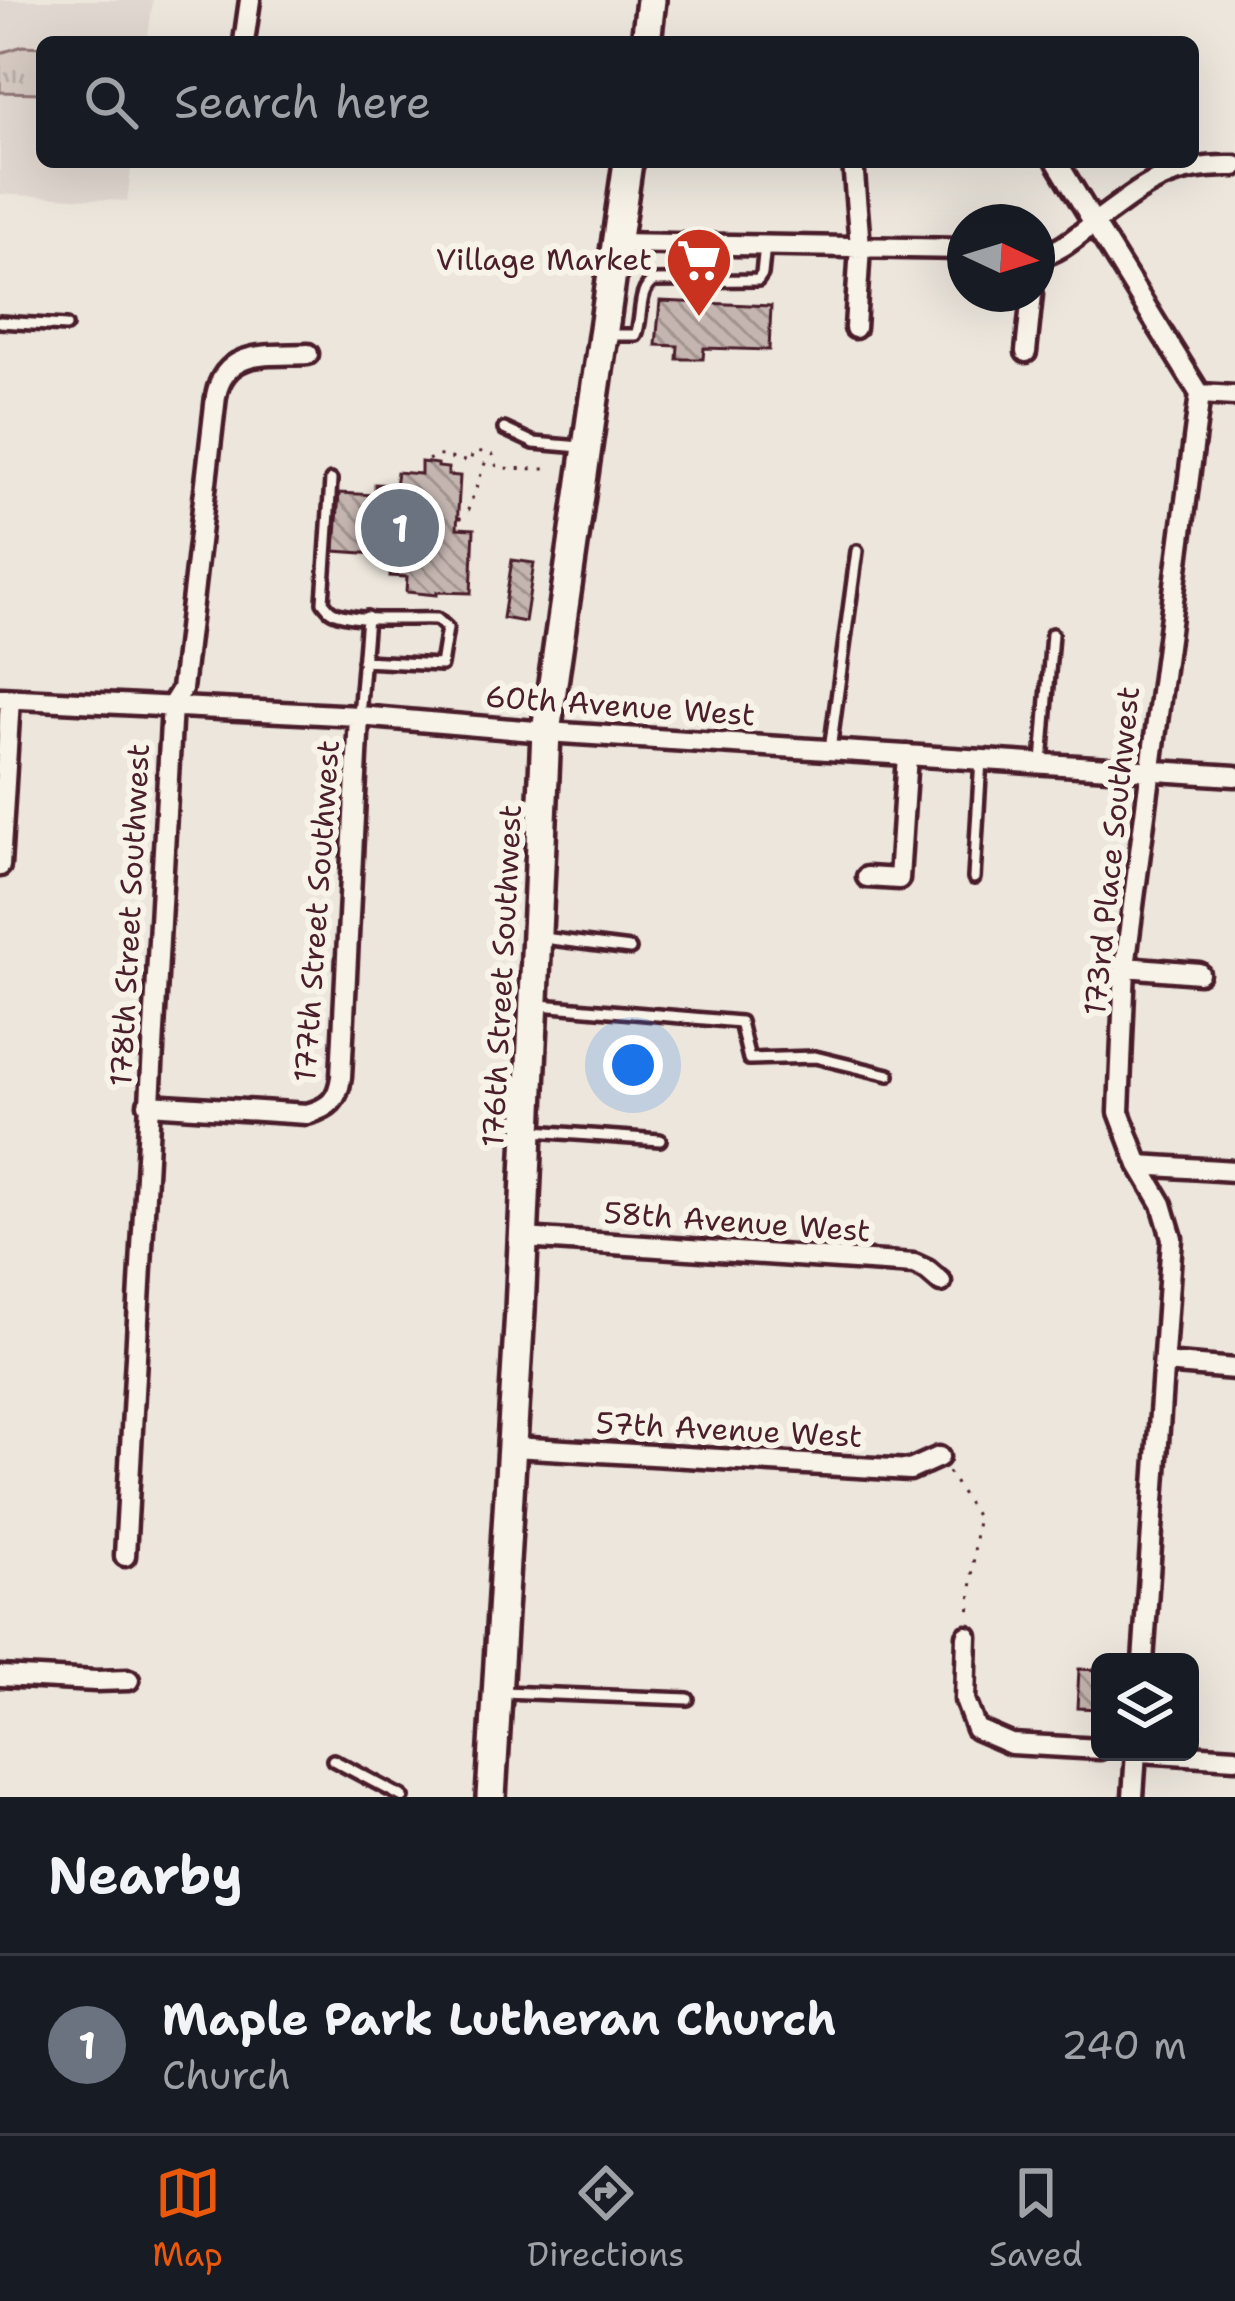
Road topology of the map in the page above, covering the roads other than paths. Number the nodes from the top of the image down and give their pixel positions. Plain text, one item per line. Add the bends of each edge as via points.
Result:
1 (250, 0) edge
2 (634, 0) edge
3 (651, 1) edge
4 (245, 36) edge
5 (647, 36) edge
6 (1199, 166) edge
7 (1235, 166) edge
8 (627, 168) edge
9 (854, 168) edge
10 (1061, 168) edge
11 (1192, 168) edge
12 (1094, 223) junction
13 (615, 243) junction
14 (765, 245) junction
15 (860, 246) junction
16 (947, 249) edge
17 (1055, 252) edge
18 (1030, 312) edge
19 (0, 322) edge
20 (66, 326) dead end
21 (855, 328) dead end
22 (602, 334) junction
23 (1026, 352) dead end
24 (308, 354) dead end
25 (1200, 394) junction
26 (1235, 396) edge
27 (504, 429) dead end
28 (586, 447) junction
29 (331, 479) dead end
30 (857, 551) dead end
31 (367, 616) junction
32 (1052, 634) dead end
33 (363, 661) junction
34 (5, 698) edge
35 (172, 705) junction
36 (359, 716) junction
37 (546, 732) junction
38 (830, 750) junction
39 (908, 754) junction
40 (981, 759) junction
41 (1042, 763) junction
42 (1150, 770) junction
43 (1235, 776) edge
44 (0, 866) edge
45 (867, 877) dead end
46 (974, 878) dead end
47 (538, 938) junction
48 (629, 949) dead end
49 (1125, 967) junction
50 (1199, 973) dead end
51 (535, 1004) junction
52 (890, 1075) dead end
53 (148, 1104) junction
54 (529, 1130) junction
55 (661, 1140) dead end
56 (1139, 1166) junction
57 (1235, 1171) edge
58 (524, 1238) junction
59 (940, 1282) dead end
60 (1164, 1363) junction
61 (1235, 1369) edge
62 (513, 1447) junction
63 (939, 1457) road end
64 (125, 1556) dead end
65 (968, 1636) road end
66 (1144, 1653) edge
67 (0, 1676) edge
68 (129, 1680) dead end
69 (496, 1691) junction
70 (688, 1699) dead end
71 (1091, 1749) edge
72 (1199, 1756) edge
73 (1235, 1758) edge
74 (333, 1760) dead end
75 (1138, 1761) edge
76 (403, 1797) edge
77 (491, 1797) edge
78 (1133, 1797) edge

1 - 4 street
2 - 3 lane
3 - 5 street
6 - 7 street
8 - 13 street, 176th Street Southwest
9 - 15 street
10 - 12 street
11 - 12 street via 1149,183
12 - 17 street
12 - 25 street
13 - 14 street
13 - 22 street, 176th Street Southwest
14 - 15 street
14 - 22 lane via 758,280 655,280 644,290 636,335
15 - 16 street
15 - 21 street
18 - 23 street
19 - 20 lane
22 - 28 street, 176th Street Southwest
24 - 35 street, 178th Street Southwest via 245,359 219,383 182,689
25 - 26 street
25 - 42 street, 173rd Place Southwest
27 - 28 lane via 534,442
28 - 37 street, 176th Street Southwest
29 - 31 lane via 323,602 335,614
30 - 38 lane
31 - 33 lane
31 - 33 lane via 437,619 447,628 441,665
32 - 41 lane
33 - 36 lane
34 - 35 street, 60th Avenue West
34 - 44 street
35 - 36 street, 60th Avenue West
35 - 53 street, 178th Street Southwest
36 - 37 street, 60th Avenue West
36 - 53 street, 177th Street Southwest via 340,1089 329,1106 307,1114
37 - 38 street, 60th Avenue West
37 - 47 street, 176th Street Southwest
38 - 39 street, 60th Avenue West
39 - 40 street, 60th Avenue West
39 - 45 street via 899,880
40 - 41 street, 60th Avenue West
40 - 46 lane
41 - 42 street, 60th Avenue West
42 - 43 street, 60th Avenue West
42 - 49 street, 173rd Place Southwest
47 - 48 lane
47 - 51 street, 176th Street Southwest
49 - 50 street
49 - 56 street, 173rd Place Southwest via 1119,1112
51 - 52 lane via 740,1022 748,1059 815,1057
51 - 54 street, 176th Street Southwest
53 - 64 street, 178th Street Southwest
54 - 55 lane
54 - 58 street, 176th Street Southwest
56 - 57 street
56 - 60 street, 173rd Place Southwest via 1172,1238
58 - 59 street, 58th Avenue West via 914,1264
58 - 62 street, 176th Street Southwest
60 - 61 street
60 - 66 street, 173rd Place Southwest
62 - 63 street, 57th Avenue West via 910,1470
62 - 69 street, 176th Street Southwest
65 - 71 street via 965,1700 976,1729 1011,1744
67 - 68 street
69 - 70 lane
69 - 77 street, 176th Street Southwest
72 - 73 street
74 - 76 lane
75 - 78 street

